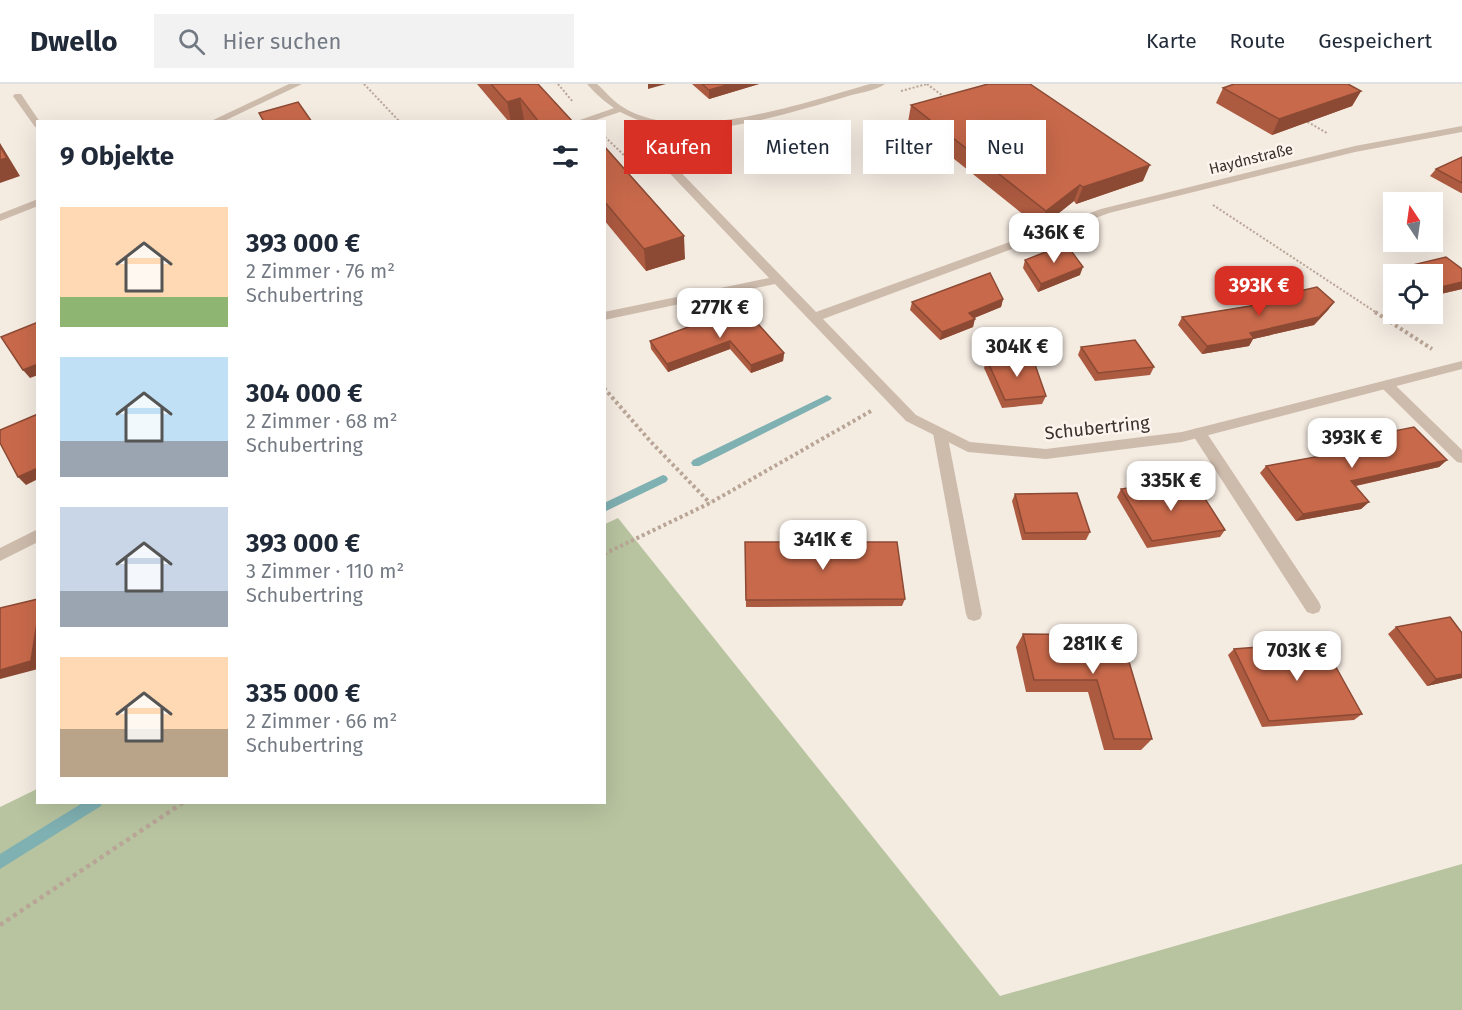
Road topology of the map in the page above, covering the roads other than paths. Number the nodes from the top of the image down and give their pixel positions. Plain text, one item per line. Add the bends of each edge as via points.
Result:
1 (297, 84) edge
2 (592, 84) edge
3 (880, 84) edge
4 (18, 96) dead end
5 (620, 109) junction
6 (217, 120) edge
7 (584, 120) edge
8 (643, 120) edge
9 (36, 122) edge
10 (732, 123) edge
11 (1462, 129) edge
12 (677, 174) edge
13 (36, 203) edge
14 (0, 218) edge
15 (780, 279) junction
16 (606, 316) edge
17 (815, 317) junction
18 (1460, 366) edge
19 (1387, 385) junction
20 (940, 433) junction
21 (1199, 433) junction
22 (1462, 458) edge
23 (36, 537) edge
24 (0, 555) edge
25 (1312, 607) dead end
26 (974, 614) dead end

1 - 6 street
2 - 5 street
3 - 10 street
4 - 9 street
5 - 7 street
5 - 8 street
11 - 17 street, Haydnstraße via 1355,149 1105,211
12 - 15 street, Schubertring
13 - 14 street
15 - 16 street
15 - 17 street, Schubertring
17 - 20 street, Schubertring via 911,418
18 - 19 street, Schubertring
19 - 21 street, Schubertring
19 - 22 street
20 - 21 street, Schubertring via 968,447 1046,454
20 - 26 street
21 - 25 street
23 - 24 street

